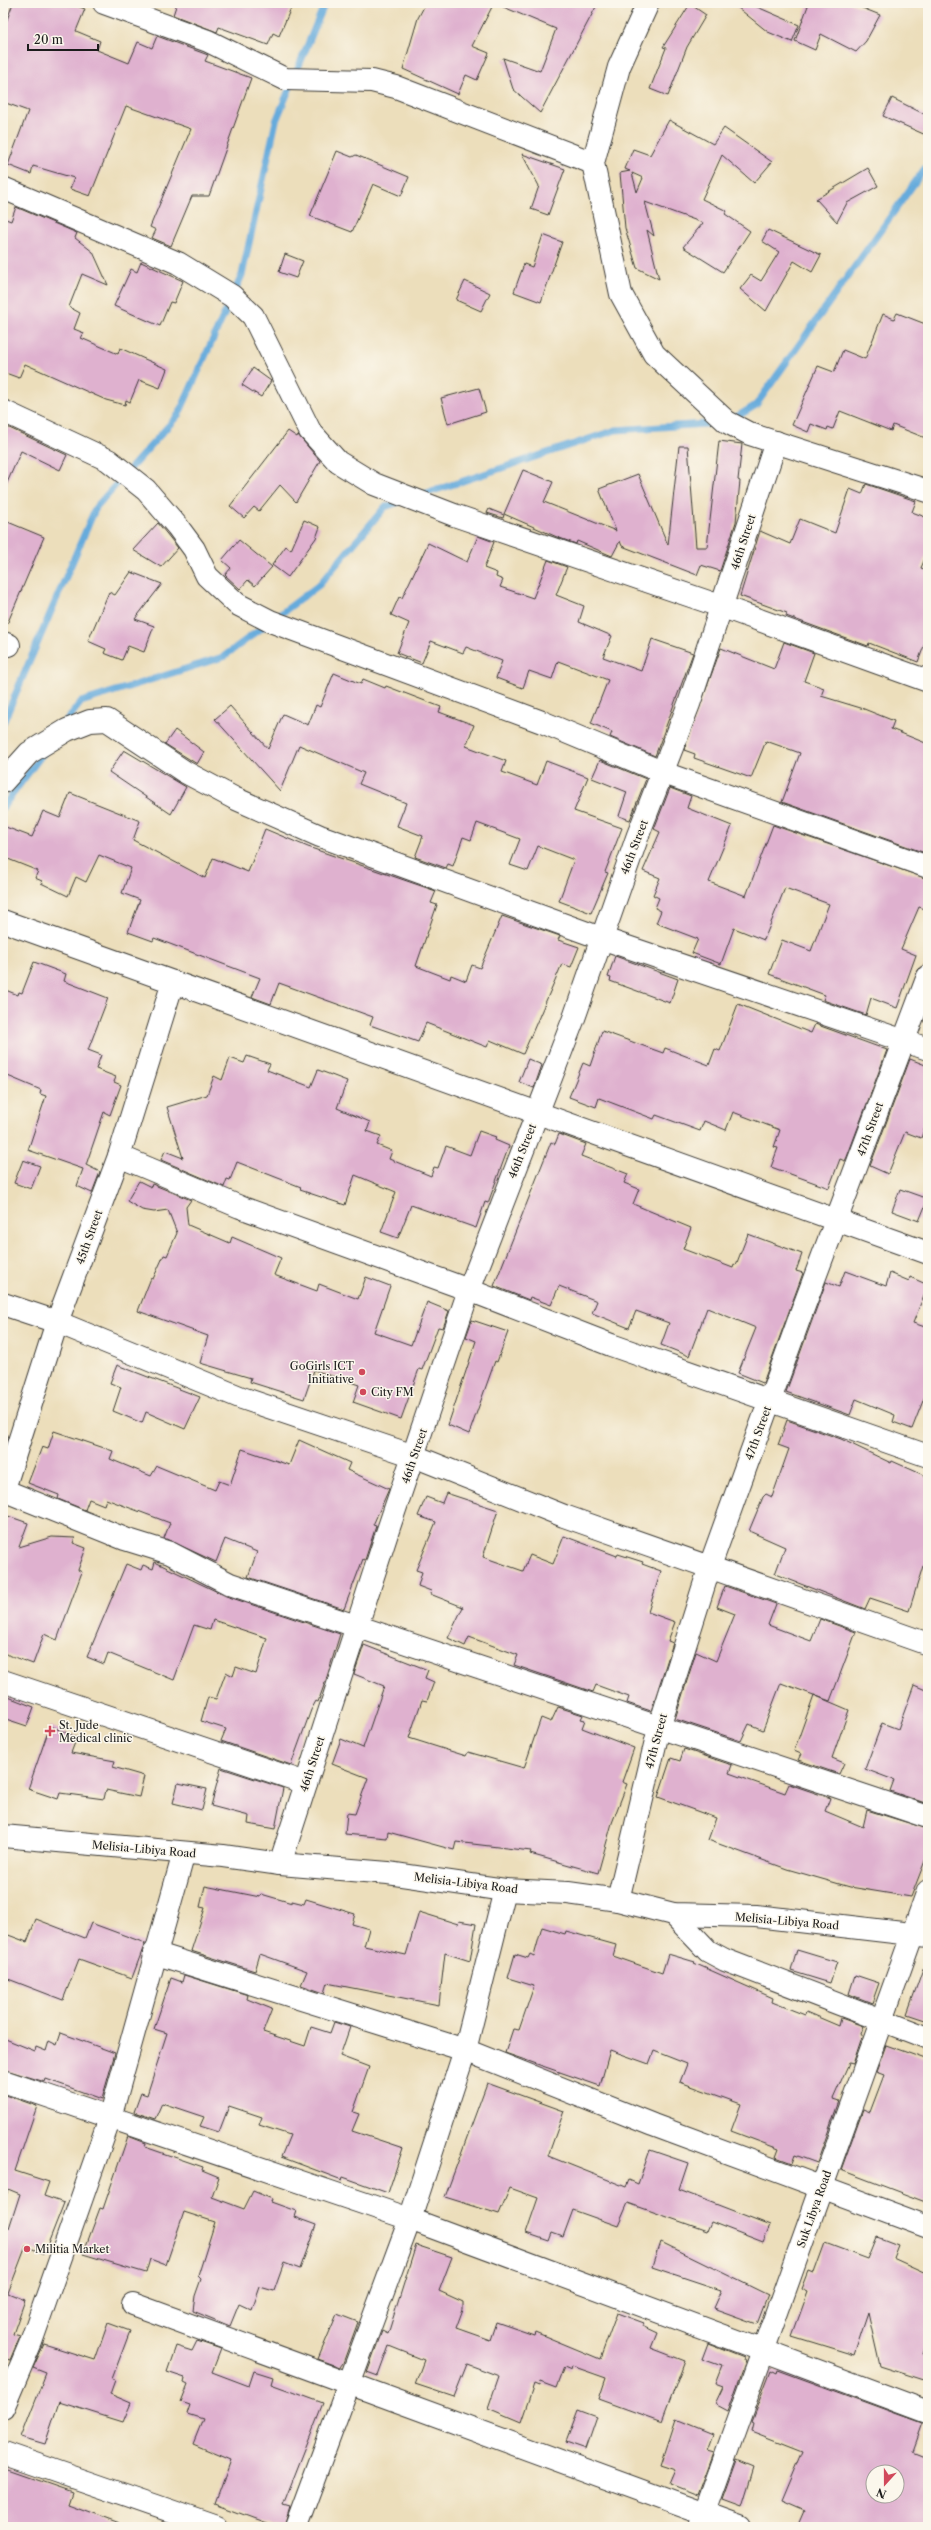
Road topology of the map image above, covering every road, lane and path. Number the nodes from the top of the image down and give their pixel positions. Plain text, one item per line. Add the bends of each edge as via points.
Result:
1 (104, 3) edge
2 (648, 3) edge
3 (593, 163) junction
4 (3, 188) edge
5 (3, 411) edge
6 (776, 442) junction
7 (928, 491) edge
8 (723, 607) junction
9 (928, 681) edge
10 (664, 773) junction
11 (3, 782) edge
12 (928, 867) edge
13 (3, 921) edge
14 (601, 938) junction
15 (928, 976) edge
16 (173, 982) junction
17 (903, 1042) junction
18 (928, 1049) edge
19 (538, 1113) junction
20 (119, 1156) junction
21 (837, 1220) junction
22 (928, 1253) edge
23 (469, 1290) junction
24 (3, 1304) edge
25 (57, 1322) junction
26 (770, 1401) junction
27 (414, 1456) junction
28 (928, 1456) edge
29 (3, 1491) edge
30 (710, 1566) junction
31 (356, 1625) junction
32 (928, 1644) edge
33 (3, 1681) edge
34 (659, 1728) junction
35 (306, 1783) junction
36 (928, 1817) edge
37 (3, 1836) edge
38 (184, 1853) junction
39 (280, 1864) junction
40 (505, 1890) junction
41 (928, 1890) edge
42 (618, 1900) junction
43 (673, 1914) junction
44 (920, 1935) edge
45 (154, 1953) junction
46 (881, 2021) junction
47 (928, 2038) edge
48 (465, 2050) junction
49 (3, 2081) edge
50 (110, 2118) junction
51 (821, 2188) junction
52 (410, 2219) junction
53 (928, 2227) edge
54 (133, 2304) dead end
55 (764, 2349) junction
56 (349, 2383) junction
57 (3, 2408) edge
58 (928, 2412) edge
59 (3, 2453) edge
60 (703, 2520) edge
61 (217, 2527) edge
62 (296, 2527) edge
63 (740, 2527) edge

1 - 3 street via 208,41 292,80 372,81 396,87
2 - 3 street via 619,67
3 - 6 street via 621,294 654,354 727,422 750,434
4 - 8 street via 178,263 232,296 253,316 310,431 338,462 374,484 454,515
5 - 10 street via 108,460 146,490 194,549 207,576 237,604 270,621 542,722
6 - 7 street
6 - 8 street, 46th Street
8 - 9 street
8 - 10 street, 46th Street
10 - 12 street
10 - 14 street, 46th Street
11 - 14 street via 29,753 67,730 90,721 107,720 185,772 241,801 320,836 416,873
13 - 16 street
14 - 17 street
14 - 19 street, 46th Street
15 - 17 street, 47th Street
16 - 19 street
16 - 20 street, 45th Street
17 - 18 street
17 - 21 street, 47th Street
19 - 21 street
19 - 23 street, 46th Street
20 - 23 street via 240,1207
20 - 25 street, 45th Street
21 - 22 street
21 - 26 street, 47th Street
23 - 26 street via 611,1345
23 - 27 street, 46th Street
24 - 25 street
25 - 27 street via 242,1398
25 - 29 street, 45th Street
26 - 28 street
26 - 30 street, 47th Street
27 - 30 street via 564,1516
27 - 31 street, 46th Street
29 - 31 street via 126,1539 170,1553 230,1584
30 - 32 street
30 - 34 street, 47th Street
31 - 34 street
31 - 35 street, 46th Street
33 - 35 street
34 - 36 street
34 - 42 street, 47th Street
35 - 39 street, 46th Street
37 - 38 street, Melisia-Libiya Road
38 - 39 street, Melisia-Libiya Road
38 - 45 street
39 - 40 street, Melisia-Libiya Road via 388,1872
40 - 42 street, Melisia-Libiya Road via 568,1893
40 - 48 street
41 - 44 street, Suk Libya Road
42 - 43 street, Melisia-Libiya Road
43 - 44 street, Melisia-Libiya Road via 756,1916
43 - 46 street via 708,1951
44 - 46 street, Suk Libya Road
45 - 48 street
45 - 50 street
46 - 47 street
46 - 51 street, Suk Libya Road
48 - 51 street
48 - 52 street
49 - 50 street
50 - 52 street
50 - 57 street via 31,2342
51 - 53 street
51 - 55 street, Suk Libya Road
52 - 55 street
52 - 56 street
54 - 56 street
55 - 58 street
55 - 60 street, Suk Libya Road
56 - 60 street
56 - 62 street
59 - 61 street
60 - 63 street

